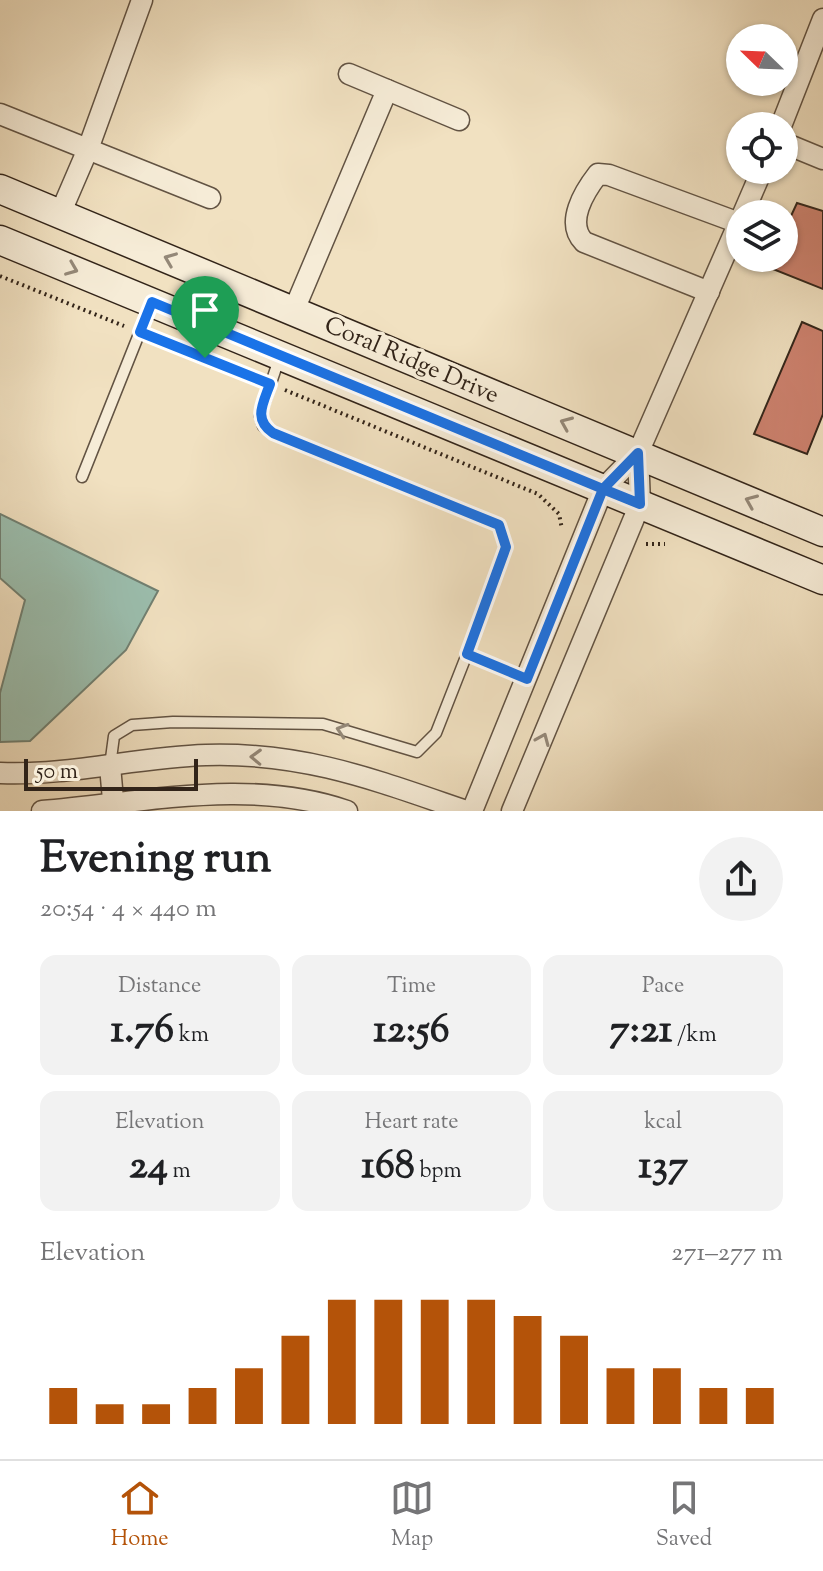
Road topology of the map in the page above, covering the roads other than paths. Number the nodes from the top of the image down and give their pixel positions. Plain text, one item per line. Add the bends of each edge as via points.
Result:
1 (142, 0) edge
2 (823, 19) edge
3 (349, 74) dead end
4 (387, 90) junction
5 (786, 112) edge
6 (0, 114) edge
7 (459, 120) dead end
8 (88, 149) junction
9 (798, 149) edge
10 (823, 159) edge
11 (0, 189) edge
12 (210, 198) dead end
13 (60, 214) junction
14 (726, 215) edge
15 (0, 240) edge
16 (726, 252) edge
17 (709, 292) junction
18 (152, 302) junction
19 (294, 310) junction
20 (280, 354) junction
21 (638, 453) junction
22 (82, 477) dead end
23 (603, 489) junction
24 (640, 504) junction
25 (823, 532) edge
26 (823, 580) edge
27 (467, 654) junction
28 (527, 679) junction
29 (110, 766) junction
30 (0, 773) edge
31 (113, 808) edge
32 (42, 811) edge
33 (347, 811) edge
34 (466, 811) edge
35 (472, 811) edge
36 (512, 811) edge

1 - 8 street
2 - 5 street
3 - 4 street
4 - 7 street
4 - 19 street
6 - 8 street
8 - 12 street
8 - 13 street
9 - 10 street
11 - 13 main road, Coral Ridge Drive
19 -> 13 main road, Coral Ridge Drive
14 - 17 street via 598,174 574,221 584,242
15 -> 18 main road, Coral Ridge Drive
16 - 17 street
17 - 21 street
18 - 20 main road, Coral Ridge Drive
18 - 22 lane
21 -> 19 main road, Coral Ridge Drive
20 - 23 main road, Coral Ridge Drive
20 - 27 lane via 260,416 263,426 499,525 506,547
21 - 23 street
21 - 24 street
25 -> 21 main road, Coral Ridge Drive
23 - 24 main road, Coral Ridge Drive
23 - 28 street
24 - 26 main road, Coral Ridge Drive
36 -> 24 street
27 - 28 lane
27 -> 29 lane via 436,733 417,752 323,724 173,722 132,725 114,736
28 - 35 street
29 - 30 street
29 - 31 street
34 -> 29 street via 295,759 205,755
31 - 32 street
31 - 33 street via 234,792 313,799

